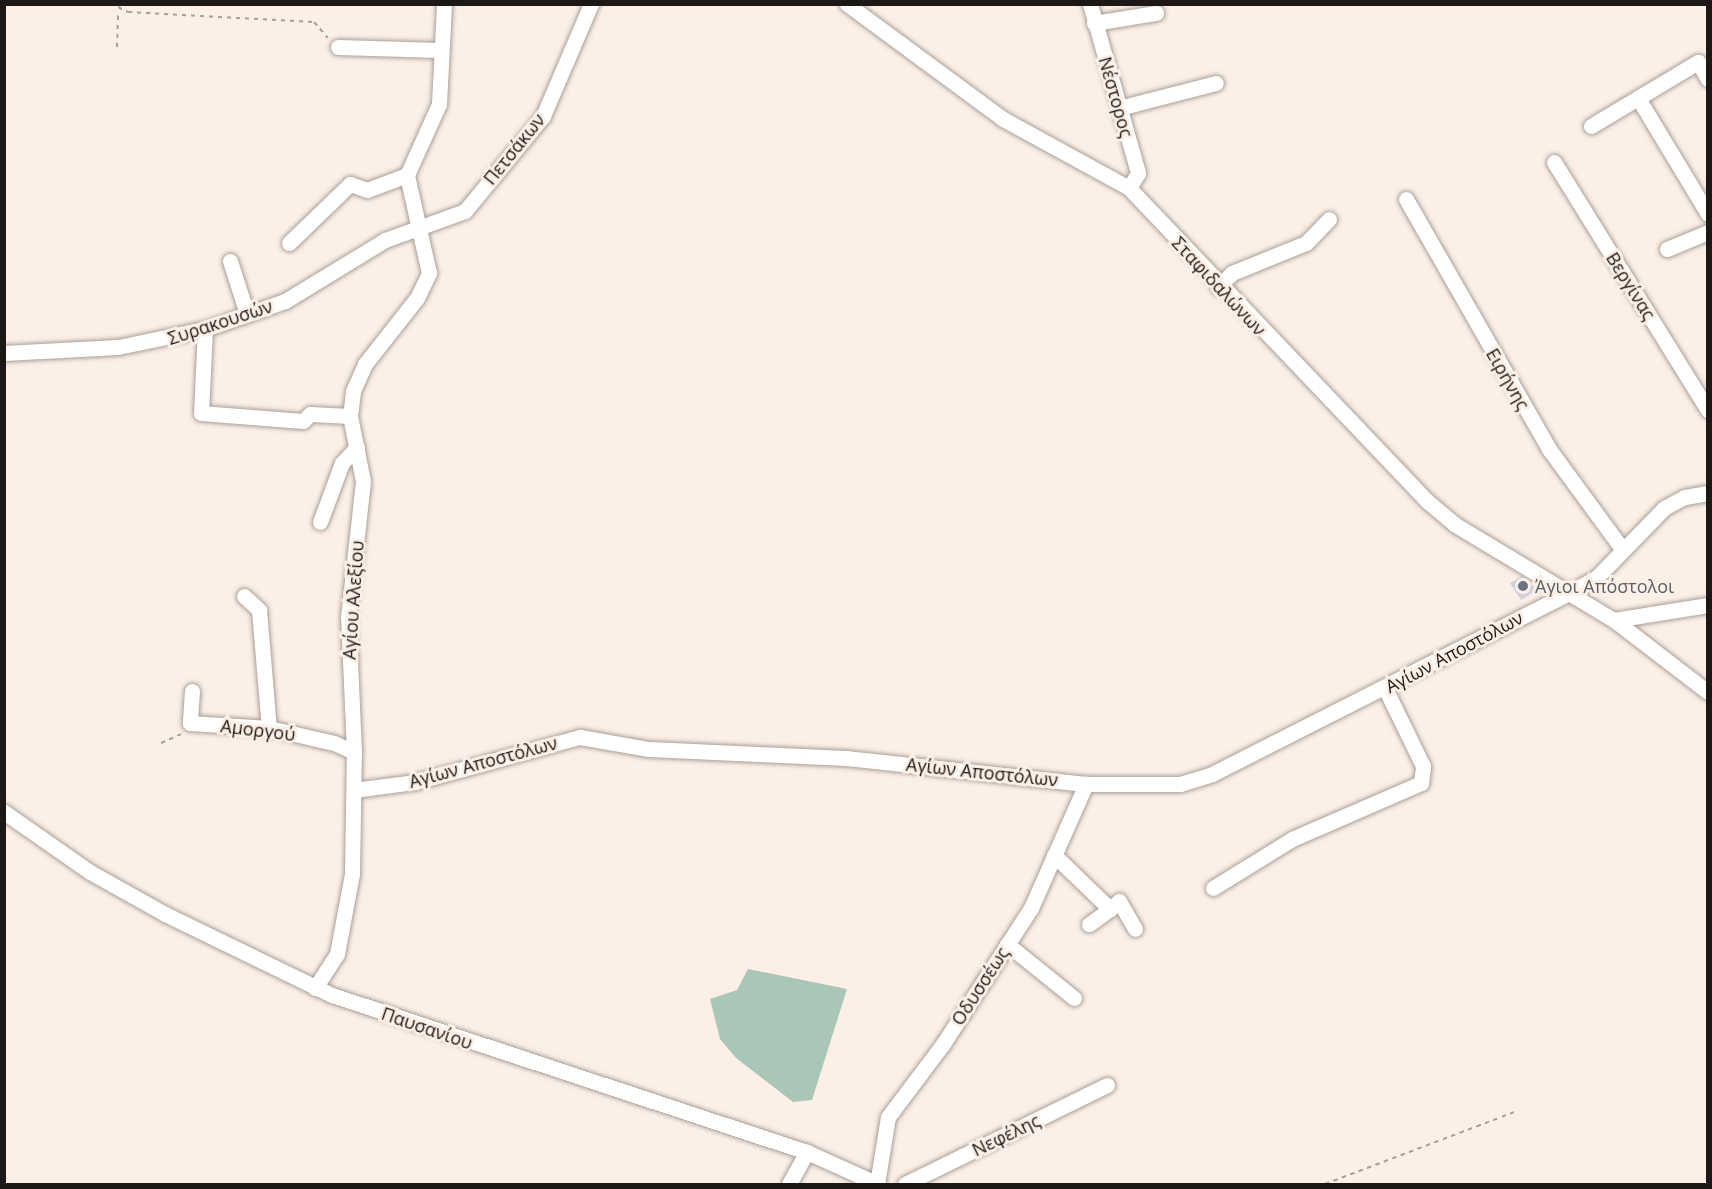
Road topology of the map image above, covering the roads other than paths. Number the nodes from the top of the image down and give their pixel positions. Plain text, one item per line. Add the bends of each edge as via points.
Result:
1 (444, 4) edge
2 (591, 4) edge
3 (847, 4) edge
4 (1090, 4) edge
5 (1156, 13) dead end
6 (1095, 23) junction
7 (338, 48) road end
8 (439, 50) junction
9 (1707, 79) edge
10 (1216, 82) dead end
11 (1638, 98) junction
12 (1119, 108) junction
13 (1591, 126) dead end
14 (1554, 162) dead end
15 (407, 175) junction
16 (1129, 188) junction
17 (1406, 199) dead end
18 (1707, 214) edge
19 (1329, 219) dead end
20 (417, 226) junction
21 (1707, 231) edge
22 (289, 243) dead end
23 (1667, 249) dead end
24 (230, 261) dead end
25 (1218, 287) junction
26 (247, 314) junction
27 (205, 329) junction
28 (4, 353) edge
29 (1707, 410) edge
30 (350, 416) junction
31 (357, 447) junction
32 (1707, 493) edge
33 (320, 522) dead end
34 (1623, 550) junction
35 (1572, 591) junction
36 (244, 596) dead end
37 (1707, 604) edge
38 (1614, 620) junction
39 (1385, 688) junction
40 (192, 691) dead end
41 (1707, 692) edge
42 (269, 728) junction
43 (354, 752) junction
44 (1086, 784) junction
45 (354, 790) junction
46 (4, 812) edge
47 (1054, 855) junction
48 (1213, 888) dead end
49 (1110, 909) junction
50 (1089, 924) dead end
51 (1135, 929) dead end
52 (1007, 944) junction
53 (315, 988) junction
54 (1074, 998) dead end
55 (1107, 1085) dead end
56 (807, 1152) junction
57 (878, 1184) edge
58 (789, 1185) edge
59 (905, 1185) edge

1 - 8 street
2 - 20 street, Πετσάκων via 538,122 465,211
3 - 16 street, Σταφιδαλώνων via 1003,119
4 - 6 street, Νέστορος
5 - 6 street
6 - 12 street, Νέστορος
7 - 8 street
8 - 15 street via 439,104
9 - 11 street via 1698,62
10 - 12 street
11 - 13 street
11 - 18 street
12 - 16 street, Νέστορος via 1138,173
14 - 29 street, Βεργίνας
15 - 20 street, Αγίου Αλεξίου
15 - 22 street via 367,190 350,184
16 - 25 street, Σταφιδαλώνων
17 - 34 street, Ειρήνης via 1549,449
19 - 25 street via 1306,243 1232,273
20 - 26 street, Συρακουσών via 285,301
20 - 30 street, Αγίου Αλεξίου via 429,273 417,298 356,379
21 - 23 street
24 - 26 street
25 - 35 street, Σταφιδαλώνων via 1436,509 1454,524
26 - 27 street, Συρακουσών
27 - 28 street, Συρακουσών via 118,347
27 - 30 street via 201,414 303,421 310,414
30 - 31 street, Αγίου Αλεξίου
31 - 33 street via 342,463
31 - 43 street, Αγίου Αλεξίου via 363,481 347,651
32 - 34 street, Αγίων Αποστόλων via 1675,501
34 - 35 street, Αγίων Αποστόλων via 1597,577
35 - 38 street, Σταφιδαλώνων
35 - 39 street, Αγίων Αποστόλων
36 - 42 street via 258,610
37 - 38 street
38 - 41 street, Σταφιδαλώνων
39 - 44 street, Αγίων Αποστόλων via 1197,780 1162,786
39 - 48 street via 1423,766 1421,783 1292,838
40 - 42 street, Αμοργού via 190,723
42 - 43 street, Αμοργού via 334,743
43 - 45 street, Αγίου Αλεξίου
44 - 45 street, Αγίων Αποστόλων via 882,761 650,749 580,737 415,782
44 - 47 street, Οδυσσέως
45 - 53 street, Αγίου Αλεξίου via 350,813 352,874 344,929 330,971
46 - 53 street, Παυσανίου via 90,872
47 - 49 street
47 - 52 street, Οδυσσέως via 1031,908
49 - 50 street
49 - 51 street via 1119,902
52 - 54 street
52 - 57 street, Οδυσσέως via 943,1044 888,1117
53 - 56 street, Παυσανίου
55 - 59 street, Νεφέλης
56 - 57 street, Παυσανίου
56 - 58 street

